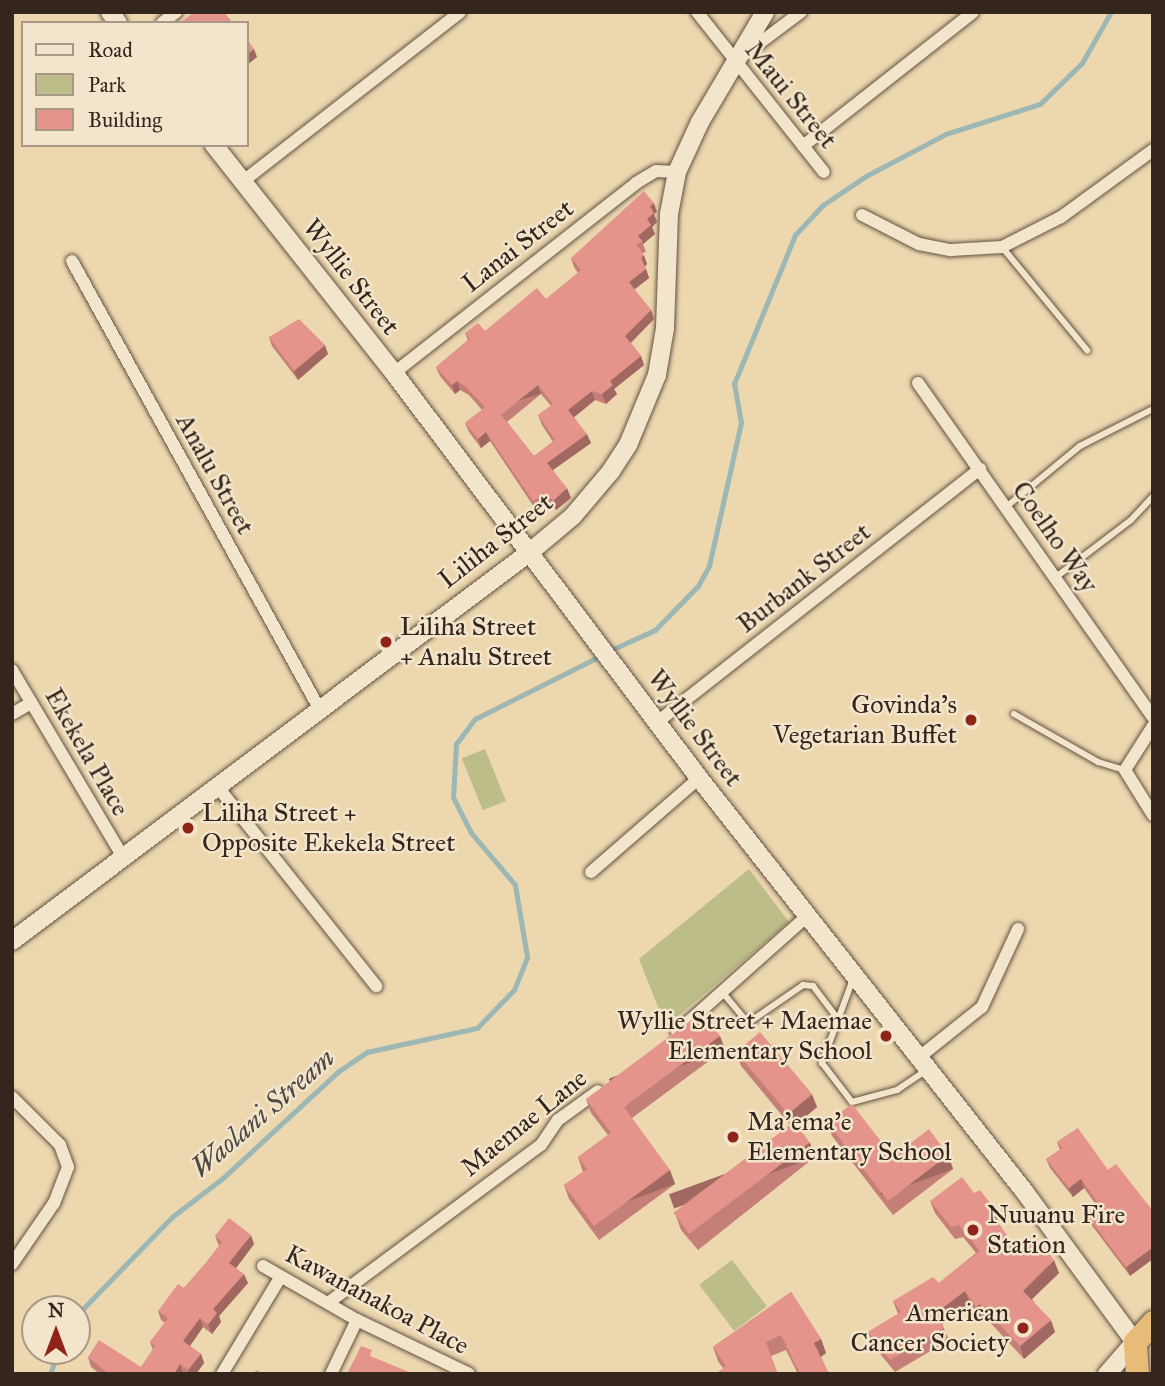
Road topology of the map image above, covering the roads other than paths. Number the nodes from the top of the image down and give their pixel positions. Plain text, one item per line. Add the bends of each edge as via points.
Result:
1 (460, 12) edge
2 (697, 12) edge
3 (765, 12) edge
4 (801, 12) edge
5 (973, 12) edge
6 (735, 61) junction
7 (803, 146) junction
8 (216, 147) edge
9 (1153, 150) edge
10 (677, 172) junction
11 (824, 172) dead end
12 (242, 182) junction
13 (862, 215) dead end
14 (1002, 247) junction
15 (72, 261) dead end
16 (1087, 350) dead end
17 (394, 373) junction
18 (918, 383) dead end
19 (1153, 409) edge
20 (980, 469) junction
21 (1153, 496) edge
22 (1006, 506) junction
23 (530, 552) junction
24 (1055, 577) junction
25 (12, 670) edge
26 (31, 703) junction
27 (319, 708) junction
28 (12, 714) edge
29 (1014, 714) dead end
30 (1153, 717) edge
31 (656, 723) junction
32 (1153, 726) edge
33 (1125, 769) junction
34 (698, 778) junction
35 (217, 786) junction
36 (1153, 815) edge
37 (122, 858) junction
38 (591, 872) dead end
39 (807, 916) junction
40 (1018, 929) dead end
41 (12, 942) edge
42 (854, 977) junction
43 (376, 986) dead end
44 (723, 993) junction
45 (838, 1019) junction
46 (669, 1037) edge
47 (921, 1065) junction
48 (614, 1079) edge
49 (12, 1097) edge
50 (12, 1264) edge
51 (264, 1266) dead end
52 (279, 1278) junction
53 (328, 1303) junction
54 (357, 1320) junction
55 (1153, 1322) edge
56 (1135, 1342) junction
57 (222, 1374) edge
58 (331, 1374) edge
59 (469, 1374) edge
60 (1107, 1374) edge
61 (1137, 1374) edge
62 (1148, 1374) edge

1 - 12 street
2 - 6 street, Maui Street
3 - 6 street, Liliha Street
4 - 6 street
5 - 7 street
6 - 7 street, Maui Street
6 - 10 street, Liliha Street
7 - 11 street, Maui Street
8 - 12 street, Wyllie Street
9 - 14 street via 1061,217
10 - 17 street, Lanai Street via 656,171 636,183
10 - 23 street, Liliha Street via 667,236 665,328 645,407 611,471 573,516
12 - 17 street, Wyllie Street
13 - 14 street via 919,244 951,250
14 - 16 lane
15 - 27 street, Analu Street
17 - 23 street, Wyllie Street
18 - 20 street, Coelho Way
19 - 22 lane via 1080,446
20 - 22 street, Coelho Way
20 - 31 street, Burbank Street
21 - 24 lane via 1131,520
22 - 24 street, Coelho Way
23 - 27 street, Liliha Street
23 - 31 street, Wyllie Street
24 - 30 street, Coelho Way
25 - 26 street, Ekekela Place
26 - 28 street
26 - 37 street, Ekekela Place
27 - 35 street, Liliha Street
29 - 33 lane via 1098,762
31 - 34 street, Wyllie Street
32 - 33 street
33 - 36 street
34 - 38 street
34 - 39 street, Wyllie Street
35 - 37 street, Liliha Street
35 - 43 street
37 - 41 street, Liliha Street
39 - 42 street, Wyllie Street
39 - 44 street
40 - 47 street via 982,1007
42 - 45 lane
42 - 47 street, Wyllie Street
44 - 45 lane via 748,1023 803,985 813,986
44 - 46 street
45 - 47 lane via 822,1063 852,1101 897,1090
47 - 56 street, Wyllie Street via 1024,1191
48 - 53 street, Maemae Lane via 558,1120 541,1145
49 - 50 street via 60,1145 68,1167 54,1203
51 - 52 street, Kawananakoa Place
52 - 53 street, Kawananakoa Place
52 - 57 street
53 - 54 street, Kawananakoa Place
54 - 58 street
54 - 59 street, Kawananakoa Place
55 - 56 highway
56 - 60 street
56 - 61 highway
56 - 62 highway

